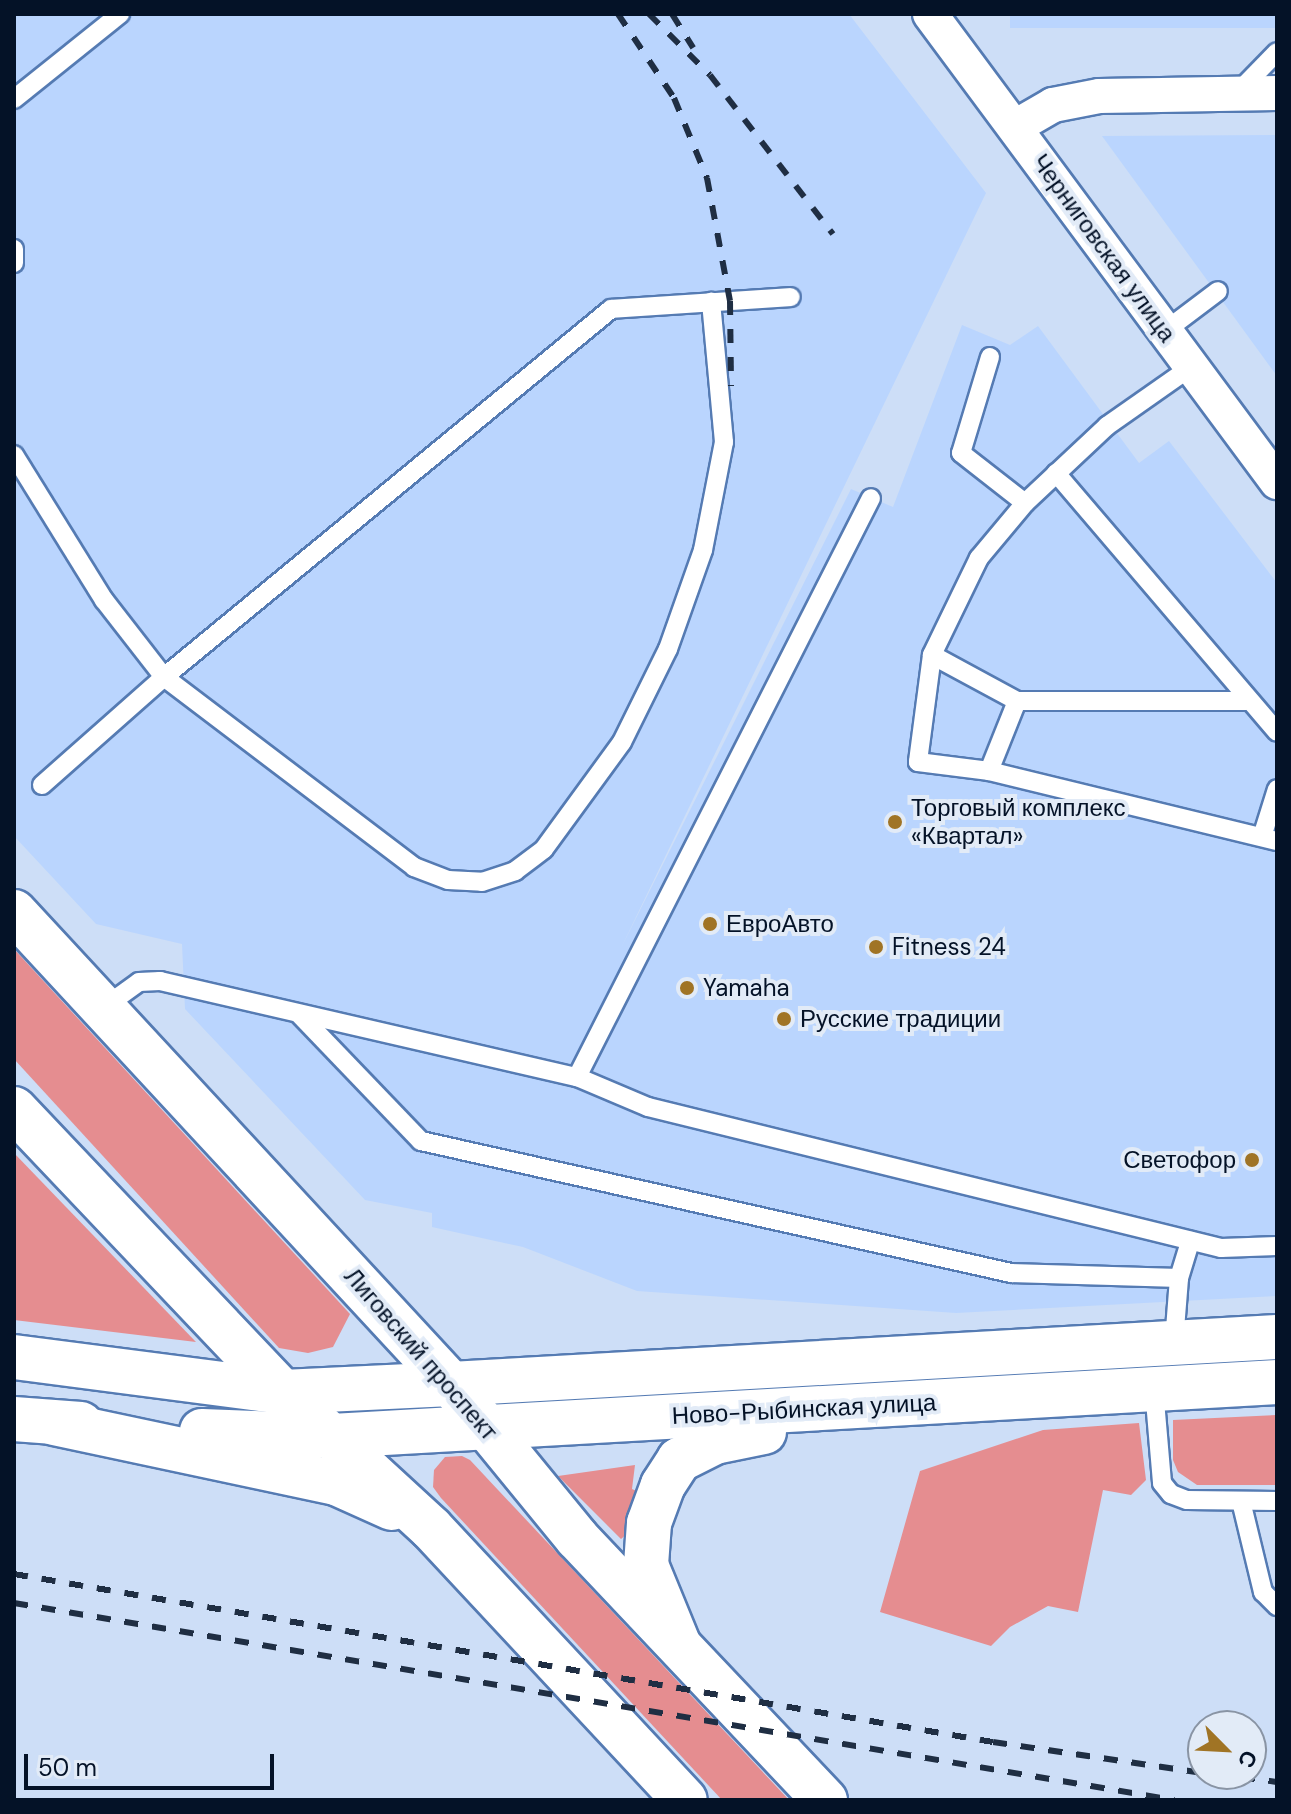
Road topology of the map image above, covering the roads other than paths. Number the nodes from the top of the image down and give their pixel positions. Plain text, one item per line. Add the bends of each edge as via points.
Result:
1 (120, 14) edge
2 (930, 14) edge
3 (1277, 52) edge
4 (1277, 93) edge
5 (1235, 94) junction
6 (14, 99) edge
7 (1015, 127) junction
8 (14, 249) edge
9 (14, 263) edge
10 (1218, 291) dead end
11 (791, 297) dead end
12 (711, 302) junction
13 (1165, 331) junction
14 (990, 357) dead end
15 (1191, 367) junction
16 (14, 455) edge
17 (1056, 473) junction
18 (1277, 482) edge
19 (871, 498) dead end
20 (1025, 503) junction
21 (932, 655) junction
22 (164, 677) junction
23 (1017, 701) junction
24 (1246, 701) junction
25 (1277, 732) edge
26 (989, 771) junction
27 (42, 785) dead end
28 (1277, 789) edge
29 (1270, 839) edge
30 (14, 912) edge
31 (103, 1008) junction
32 (299, 1014) junction
33 (577, 1077) junction
34 (14, 1109) edge
35 (1190, 1241) junction
36 (1277, 1246) edge
37 (1179, 1278) junction
38 (1277, 1337) edge
39 (1174, 1342) junction
40 (14, 1357) edge
41 (1277, 1382) edge
42 (451, 1384) junction
43 (1154, 1389) junction
44 (283, 1392) junction
45 (814, 1409) junction
46 (34, 1421) edge
47 (487, 1428) junction
48 (332, 1436) junction
49 (1241, 1501) junction
50 (1277, 1501) edge
51 (431, 1528) junction
52 (1277, 1606) edge
53 (679, 1645) junction
54 (685, 1800) edge
55 (825, 1800) edge

1 - 6 lane
2 - 7 street, Черниговская улица
3 - 5 lane
4 - 5 street
5 - 7 street via 1099,96 1053,105
7 - 13 street, Черниговская улица
8 - 9 lane
10 - 13 lane
11 - 12 lane
12 - 22 lane via 611,309
12 - 22 lane via 724,442 703,550 668,649 622,742 544,849 515,871 482,882 448,880 414,867
13 - 15 street, Черниговская улица
14 - 20 lane via 961,453
15 - 17 lane via 1107,426
15 - 18 street, Черниговская улица
16 - 22 lane via 104,600
17 - 20 lane
17 - 24 lane
19 - 33 lane
20 - 21 lane via 979,558
21 - 23 lane
21 - 26 lane via 918,762
22 - 27 lane
23 - 24 lane
23 - 26 lane
24 - 25 lane
26 - 29 lane
28 - 29 lane
30 - 31 main road, Лиговский проспект
31 - 32 lane via 139,982 160,981
31 - 42 main road, Лиговский проспект
32 - 33 lane
32 - 37 lane via 421,1141 1011,1273
33 - 35 lane via 648,1107
34 - 44 main road
35 - 36 lane via 1221,1248
35 - 37 lane
37 - 39 lane
38 - 39 main road, Ново-Рыбинская улица
39 - 42 main road, Ново-Рыбинская улица
40 - 44 main road, Ново-Рыбинская улица
41 - 43 main road, Ново-Рыбинская улица
42 - 44 main road, Ново-Рыбинская улица
42 - 47 main road, Лиговский проспект
43 - 45 main road, Ново-Рыбинская улица
43 - 49 lane via 1162,1483 1187,1500
44 - 48 main road
45 - 47 main road, Ново-Рыбинская улица
45 - 53 main road via 756,1435 715,1442 679,1460 663,1485 649,1523 646,1565
46 - 48 main road, Ново-Рыбинская улица
46 - 51 main road via 336,1483
47 - 48 main road, Ново-Рыбинская улица
47 - 53 main road, Лиговский проспект via 577,1538
48 - 51 main road
49 - 50 lane
49 - 52 lane via 1263,1592
51 - 54 main road
53 - 55 main road, Лиговский проспект

